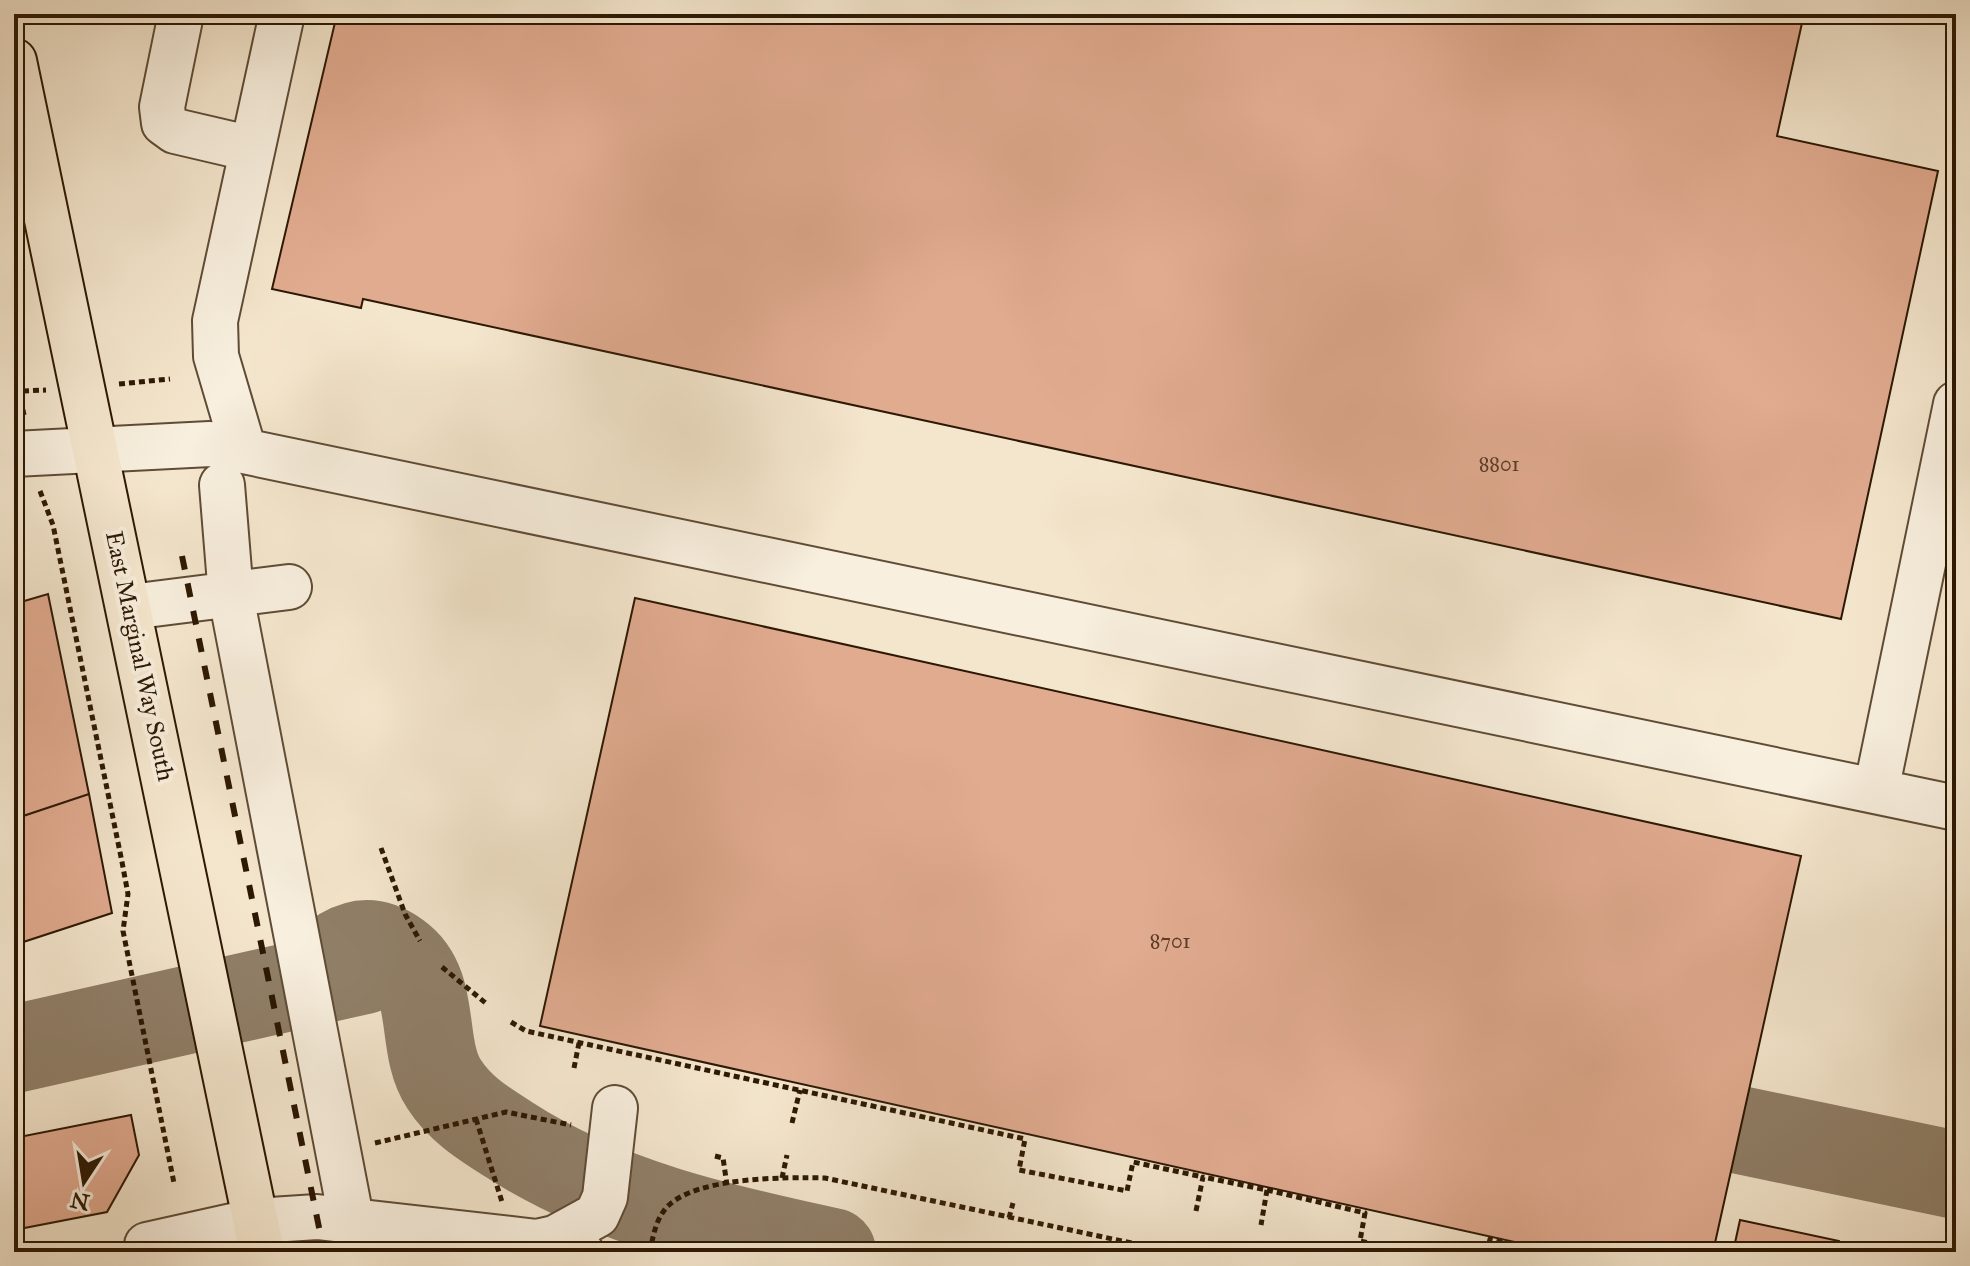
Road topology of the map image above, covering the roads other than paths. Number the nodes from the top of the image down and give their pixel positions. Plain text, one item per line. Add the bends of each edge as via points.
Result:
1 (181, 14) edge
2 (282, 14) edge
3 (14, 61) edge
4 (252, 149) junction
5 (1956, 404) edge
6 (20, 439) edge
7 (97, 452) junction
8 (233, 468) junction
9 (289, 587) dead end
10 (231, 596) junction
11 (130, 607) junction
12 (1876, 791) junction
13 (1956, 808) edge
14 (615, 1108) dead end
15 (351, 1218) junction
16 (259, 1236) edge
17 (568, 1245) edge
18 (149, 1252) edge

1 - 4 lane via 162,107 164,123 175,131
2 - 4 lane
3 - 7 main road, East Marginal Way South
4 - 8 lane via 215,321
5 - 12 lane
6 - 7 lane
7 - 8 lane via 210,444
7 - 11 main road, East Marginal Way South
8 - 10 lane
8 - 12 lane
9 - 10 lane
10 - 11 lane
10 - 15 lane
11 - 16 main road, East Marginal Way South
12 - 13 lane
14 - 17 lane via 605,1197 597,1215
15 - 16 lane
15 - 17 lane
16 - 18 lane via 147,1245

